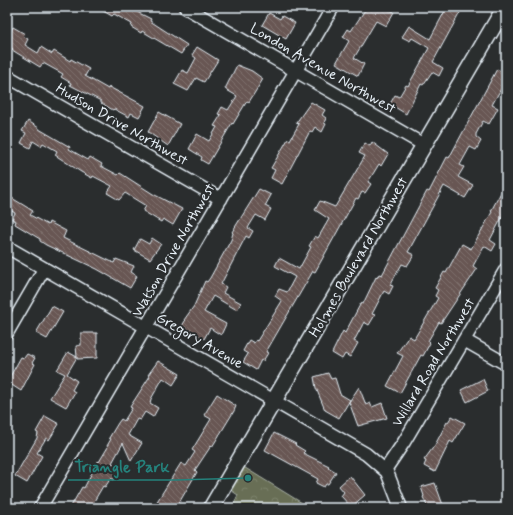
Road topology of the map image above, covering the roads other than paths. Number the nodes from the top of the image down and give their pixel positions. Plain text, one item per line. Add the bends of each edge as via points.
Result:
1 (185, 7) edge
2 (333, 7) edge
3 (505, 7) edge
4 (296, 71) junction
5 (7, 76) edge
6 (424, 145) junction
7 (221, 199) junction
8 (7, 247) edge
9 (44, 269) junction
10 (506, 269) edge
11 (146, 327) junction
12 (7, 333) edge
13 (464, 340) junction
14 (506, 364) edge
15 (274, 401) junction
16 (385, 470) junction
17 (40, 508) edge
18 (211, 508) edge
19 (401, 508) edge

1 - 4 street, London Avenue Northwest
2 - 4 street, Watson Drive Northwest
3 - 6 street, Holmes Boulevard Northwest
4 - 6 street, London Avenue Northwest
4 - 7 street, Watson Drive Northwest
5 - 7 street, Hudson Drive Northwest
6 - 15 street, Holmes Boulevard Northwest
7 - 11 street, Watson Drive Northwest
8 - 9 street, Gregory Avenue
9 - 11 street, Gregory Avenue
9 - 12 street
10 - 13 street, Willard Road Northwest
11 - 15 street, Gregory Avenue
11 - 17 street, Watson Drive Northwest
13 - 14 street
13 - 16 street, Willard Road Northwest
15 - 16 street, Gregory Avenue via 366,454
15 - 18 street, Holmes Boulevard Northwest
16 - 19 street via 394,486

